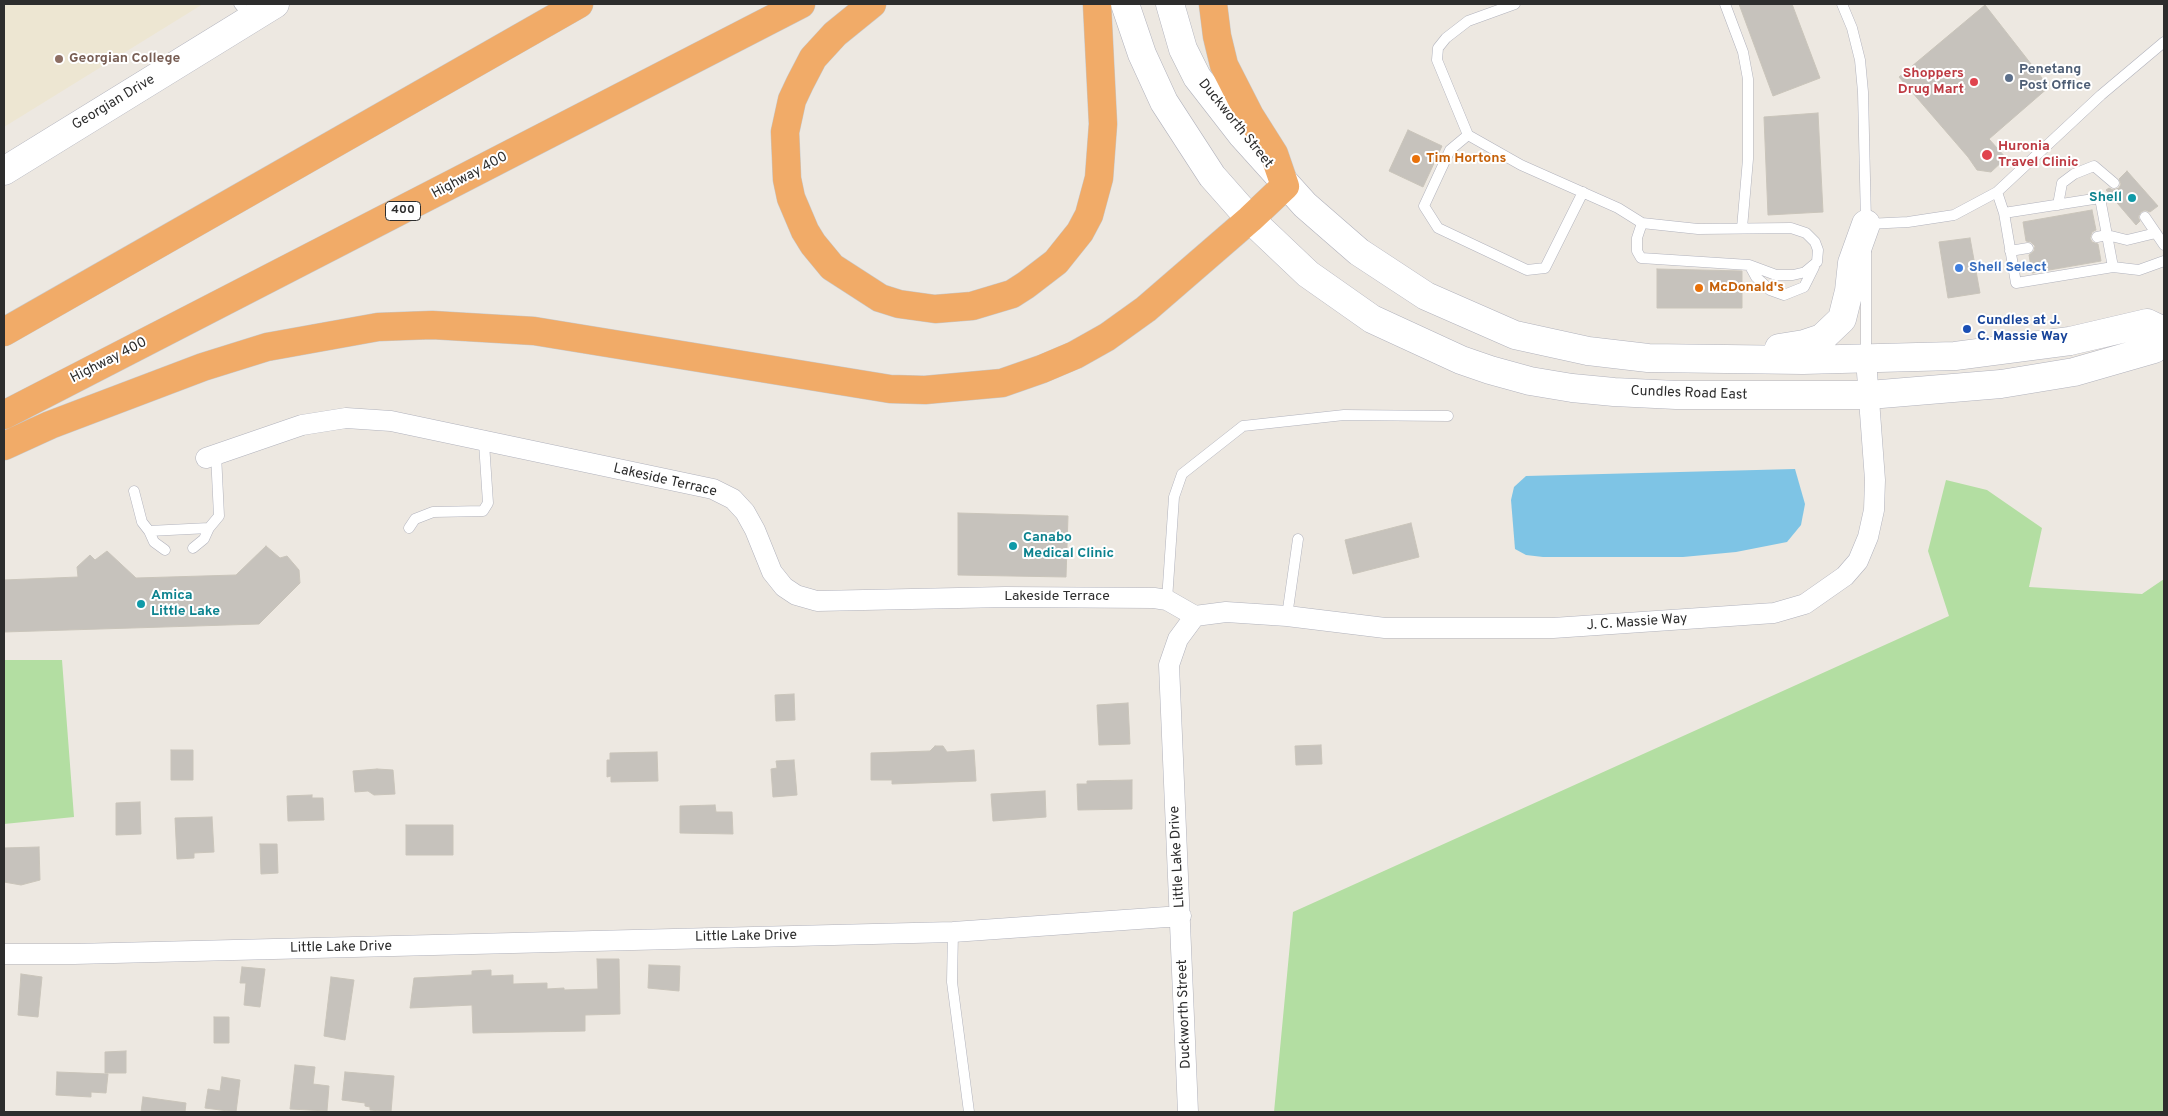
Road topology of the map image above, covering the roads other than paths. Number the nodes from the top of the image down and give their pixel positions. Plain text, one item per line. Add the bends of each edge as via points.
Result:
1 (275, 4) edge
2 (573, 4) edge
3 (580, 4) edge
4 (801, 4) edge
5 (872, 4) edge
6 (1096, 4) edge
7 (1125, 4) edge
8 (1170, 4) edge
9 (1214, 4) edge
10 (1515, 4) edge
11 (1725, 4) edge
12 (1842, 4) edge
13 (245, 11) edge
14 (538, 27) junction
15 (2164, 42) edge
16 (1468, 136) junction
17 (4, 171) edge
18 (2114, 183) dead end
19 (1285, 186) junction
20 (1583, 192) junction
21 (1997, 192) junction
22 (2058, 204) junction
23 (2004, 213) junction
24 (2145, 217) dead end
25 (1250, 220) junction
26 (1642, 222) junction
27 (1866, 224) junction
28 (1742, 228) junction
29 (2156, 233) junction
30 (2102, 236) junction
31 (2164, 246) edge
32 (2028, 248) dead end
33 (2010, 251) junction
34 (2164, 261) edge
35 (1750, 265) junction
36 (2112, 267) junction
37 (1811, 268) junction
38 (2164, 331) edge
39 (4, 332) edge
40 (2164, 335) edge
41 (1721, 359) junction
42 (1866, 359) junction
43 (1869, 395) junction
44 (4, 415) edge
45 (1448, 416) dead end
46 (484, 443) junction
47 (4, 446) edge
48 (211, 456) joint
49 (134, 491) dead end
50 (209, 528) junction
51 (409, 528) dead end
52 (149, 531) junction
53 (1298, 538) dead end
54 (192, 548) dead end
55 (165, 550) dead end
56 (1168, 600) junction
57 (1195, 616) junction
58 (1287, 616) junction
59 (1181, 916) junction
60 (953, 932) junction
61 (4, 954) edge
62 (969, 1112) edge
63 (1188, 1112) edge

1 - 13 main road, Georgian Drive
2 - 14 highway
3 - 14 highway
4 - 44 highway, Highway 400 / 400
5 - 6 highway via 835,34 813,58 800,83 792,100 785,132 786,179 805,231 832,267 880,298 935,309 972,306 1012,294 1026,286 1056,262 1089,215 1099,178 1103,133
7 - 25 main road via 1142,54 1168,109 1212,176
8 - 19 main road, Duckworth Street via 1183,50 1197,77
9 - 19 highway via 1224,65 1274,154
10 - 16 lane via 1468,21 1438,48 1437,60
11 - 28 lane via 1743,52 1748,80 1748,159
12 - 27 lane via 1852,28 1860,68
13 - 17 main road, Georgian Drive
14 - 39 highway
15 - 21 lane via 2101,94
16 - 20 lane via 1521,165
16 - 20 lane via 1450,150 1424,206 1438,228 1527,270 1545,268
18 - 22 lane via 2094,166 2062,183
19 - 25 highway
19 - 41 main road via 1359,252 1426,296 1515,335 1588,351 1648,358
20 - 26 lane
21 - 23 lane
21 - 27 lane via 1954,215
22 - 23 lane
22 - 30 lane via 2100,198
23 - 33 lane
24 - 29 lane
25 - 43 main road, Cundles Road East via 1308,274 1372,319 1461,360 1498,372 1572,388 1614,392
25 - 47 highway via 1153,303 1106,337 1075,355 1002,383 925,390 890,389 534,331 432,325 378,327 267,347 203,367 50,425
26 - 28 lane via 1698,228
26 - 35 lane via 1637,238 1637,251 1641,258
27 - 41 main road via 1852,263 1846,308 1834,328 1822,338 1804,344
27 - 42 lane
28 - 37 lane via 1791,228 1806,233 1818,250
29 - 30 lane via 2127,240
29 - 31 lane
30 - 36 lane
32 - 33 lane
33 - 36 lane via 2016,283
34 - 36 lane via 2139,270
35 - 37 lane via 1776,274 1793,275
35 - 37 lane via 1756,277 1770,290 1784,294 1804,287
38 - 42 main road via 2147,323 2070,341 1955,356
40 - 43 main road, Cundles Road East via 2154,349 2074,372 2001,384
41 - 42 main road
42 - 43 street, J. C. Massie Way
43 - 58 street, J. C. Massie Way via 1875,480 1874,510 1868,537 1858,561 1845,576 1805,604 1774,612 1553,628 1385,628
45 - 56 lane via 1344,415 1243,426 1182,474 1174,497
46 - 48 street, Lakeside Terrace via 391,421 346,418 302,425
46 - 51 lane via 488,503 483,510 433,512 415,519
46 - 56 street, Lakeside Terrace via 713,489 733,499 746,512 772,572 796,596 817,600 1005,597
48 - 50 lane via 219,516
49 - 52 lane via 142,522
50 - 52 lane
50 - 54 lane via 204,539
52 - 55 lane via 154,542
53 - 58 lane
56 - 57 street, Lakeside Terrace
57 - 58 street, J. C. Massie Way via 1226,612
57 - 59 street, Little Lake Drive via 1178,639 1169,665
59 - 60 street, Little Lake Drive
59 - 63 street, Duckworth Street
60 - 61 street, Little Lake Drive
60 - 62 lane via 952,982

